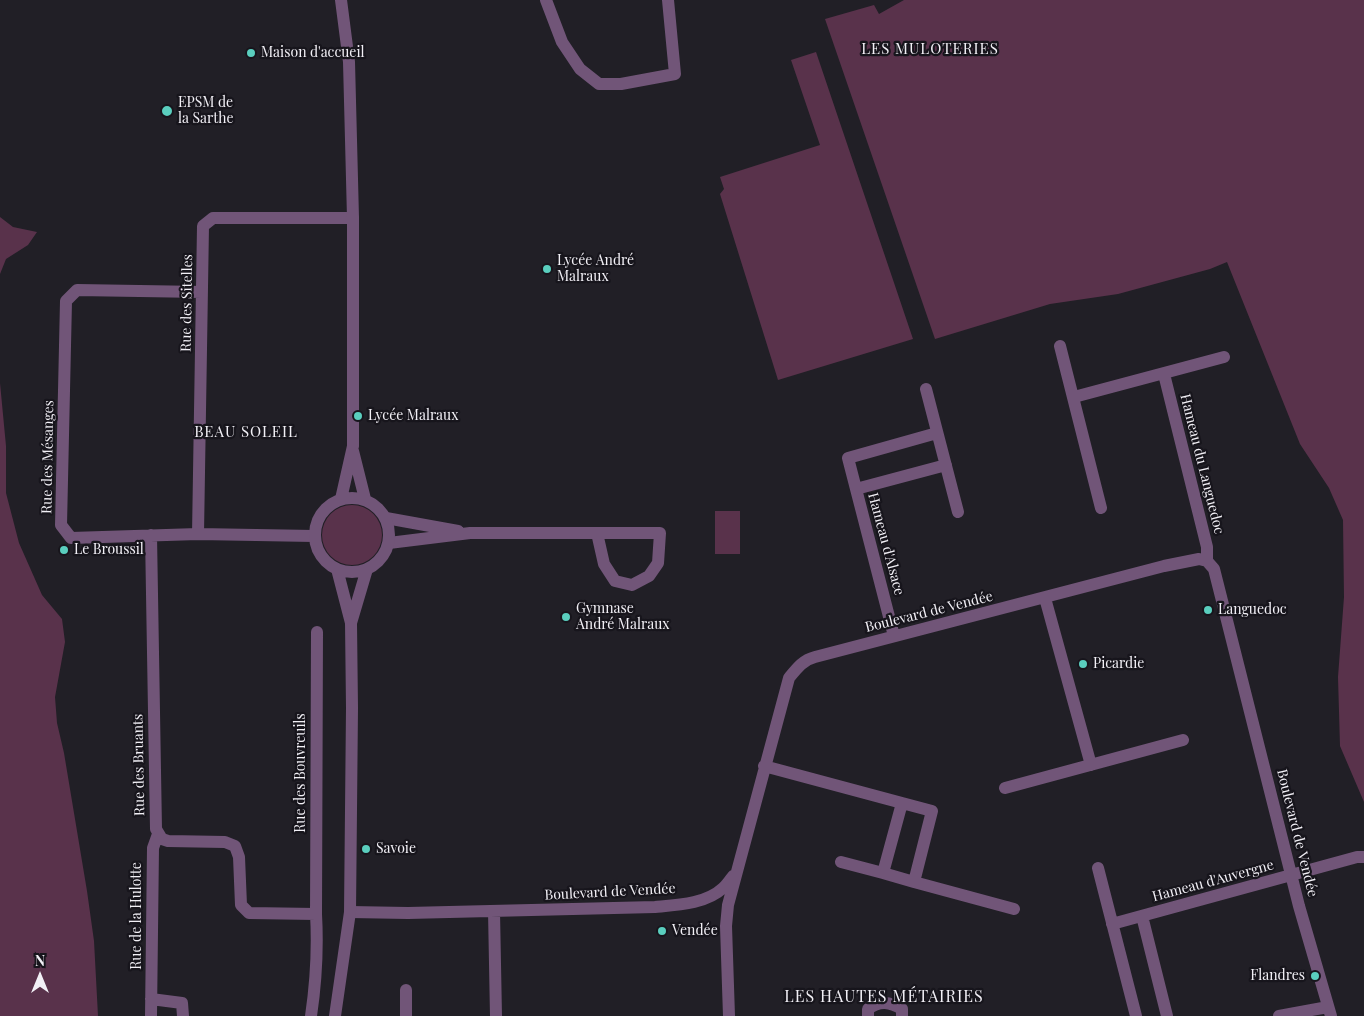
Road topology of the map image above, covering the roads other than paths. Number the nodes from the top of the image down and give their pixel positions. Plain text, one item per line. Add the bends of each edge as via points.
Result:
1 (341, 0) edge
2 (546, 0) edge
3 (668, 0) edge
4 (353, 218) junction
5 (202, 292) junction
6 (1060, 346) dead end
7 (1224, 357) dead end
8 (1164, 374) junction
9 (926, 389) dead end
10 (1074, 397) junction
11 (937, 433) junction
12 (352, 446) junction
13 (946, 465) junction
14 (856, 489) junction
15 (341, 499) junction
16 (364, 499) junction
17 (1101, 508) dead end
18 (958, 512) dead end
19 (386, 518) junction
20 (470, 533) junction
21 (597, 533) junction
22 (198, 534) junction
23 (151, 535) junction
24 (314, 536) junction
25 (388, 544) junction
26 (1207, 561) junction
27 (337, 569) junction
28 (366, 570) junction
29 (1045, 598) junction
30 (351, 623) junction
31 (317, 632) dead end
32 (894, 636) junction
33 (1183, 740) dead end
34 (1091, 765) junction
35 (764, 766) junction
36 (1005, 788) dead end
37 (902, 803) junction
38 (158, 834) junction
39 (1364, 857) edge
40 (841, 862) dead end
41 (1098, 868) dead end
42 (737, 871) junction
43 (883, 873) junction
44 (1292, 875) junction
45 (914, 882) junction
46 (1014, 909) dead end
47 (350, 912) junction
48 (494, 912) junction
49 (316, 914) junction
50 (1142, 916) junction
51 (1112, 924) junction
52 (406, 990) dead end
53 (151, 999) junction
54 (1329, 1011) edge
55 (151, 1016) edge
56 (183, 1016) edge
57 (311, 1016) edge
58 (335, 1016) edge
59 (406, 1016) edge
60 (496, 1016) edge
61 (729, 1016) edge
62 (868, 1016) edge
63 (902, 1016) edge
64 (1136, 1016) edge
65 (1167, 1016) edge
66 (1279, 1016) edge

1 - 4 street via 349,62
2 - 3 street via 562,42 580,69 599,84 621,84 675,74
4 - 5 street, Rue des Sitelles via 213,218 203,226
4 - 12 street
5 - 22 street, Rue des Sitelles
5 - 23 street, Rue des Mésanges via 77,290 66,302 61,525 71,538
6 - 10 street
7 - 8 street
8 - 10 street
8 - 26 street, Hameau du Languedoc via 1207,547
9 - 11 street
10 - 17 street
11 - 13 street
11 - 14 street, Hameau d'Alsace via 848,458
12 - 15 street
12 - 16 street
13 - 14 street, Hameau d'Alsace
13 - 18 street
14 - 32 street, Hameau d'Alsace
15 - 16 street
15 - 24 street via 321,513
16 - 19 street via 375,505
19 - 20 street
19 - 25 street
20 - 21 street
20 - 25 street
21 - 21 street via 660,533 658,563 649,576 632,585 615,582 604,564
22 - 23 street, Rue des Mésanges
22 - 24 street, Rue des Mésanges
23 - 38 street, Rue des Bruants via 155,814
24 - 27 street via 320,554
25 - 28 street via 382,558
26 - 29 street, Boulevard de Vendée via 1199,559 1164,566
26 - 44 street, Boulevard de Vendée via 1214,569
27 - 28 street via 349,572
27 - 30 street
28 - 30 street
29 - 32 street, Boulevard de Vendée
29 - 34 street
30 - 47 street
31 - 49 street, Rue des Bouvreuils
32 - 35 street, Boulevard de Vendée via 806,659 799,666 789,678
33 - 34 street
34 - 36 street
35 - 37 street
35 - 42 street, Boulevard de Vendée
37 - 43 street
37 - 45 street via 932,811
38 - 49 street, Rue des Bruants via 168,841 225,842 235,846 239,857 241,905 249,913
38 - 53 street, Rue de la Hulotte via 153,848
39 - 44 street, Hameau d'Auvergne
40 - 43 street
41 - 51 street
42 - 48 street, Boulevard de Vendée via 723,889 684,904
42 - 61 street via 726,926
43 - 45 street
44 - 50 street, Hameau d'Auvergne
44 - 54 street, Boulevard de Vendée
45 - 46 street
47 - 48 street, Boulevard de Vendée
47 - 58 street
48 - 60 street
49 - 57 street, Rue des Bouvreuils via 317,967
50 - 51 street, Hameau d'Auvergne
50 - 65 street, Hameau d'Auvergne
51 - 64 street
52 - 59 street
53 - 55 street, Rue de la Hulotte
53 - 56 street via 182,1003
54 - 66 street
62 - 63 street via 868,1009 884,1002 902,1009

